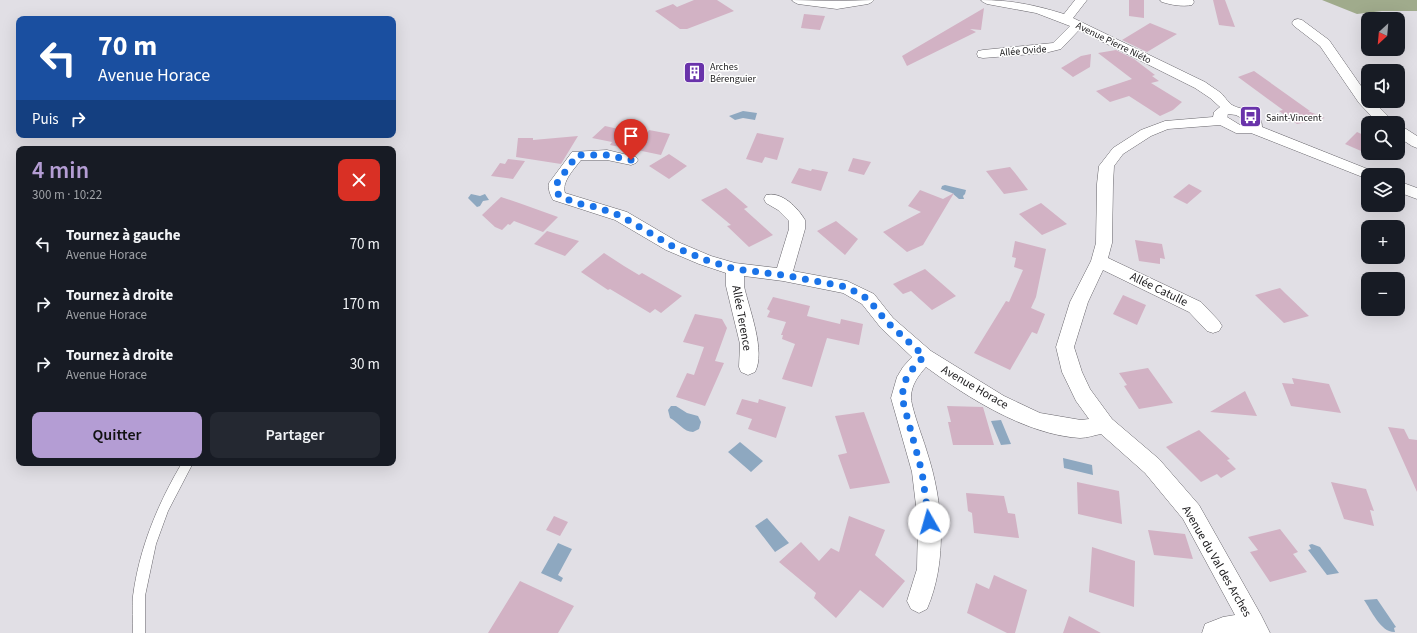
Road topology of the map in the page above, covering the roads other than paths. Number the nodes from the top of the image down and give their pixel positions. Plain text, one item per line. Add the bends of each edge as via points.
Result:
1 (798, 0) edge
2 (868, 0) edge
3 (986, 0) edge
4 (1081, 0) edge
5 (1166, 0) edge
6 (1188, 2) dead end
7 (1072, 21) junction
8 (1298, 23) dead end
9 (983, 54) dead end
10 (1226, 115) junction
11 (1379, 116) edge
12 (1405, 135) edge
13 (1417, 143) edge
14 (631, 160) dead end
15 (1361, 171) edge
16 (1405, 189) edge
17 (1417, 194) edge
18 (772, 199) dead end
19 (1099, 261) junction
20 (735, 269) junction
21 (783, 275) junction
22 (1213, 326) dead end
23 (924, 356) junction
24 (748, 367) dead end
25 (1106, 425) junction
26 (186, 466) edge
27 (919, 601) dead end
28 (1255, 628) edge
29 (138, 633) edge
30 (1214, 633) edge

1 - 2 street via 836,5
3 - 7 street, Avenue Pierre Niéto via 1039,10
4 - 7 street, Allée Ovide
5 - 6 street
7 - 9 street, Allée Ovide via 1057,46
7 - 10 street, Avenue Pierre Niéto via 1200,85 1214,95
8 - 11 street via 1325,43 1364,100
10 - 15 street via 1237,128 1252,128
10 - 19 street, Avenue du Val des Arches via 1165,125 1118,150 1108,166 1105,184 1104,243
12 - 13 street
14 - 20 street, Avenue Horace via 607,155 577,155 557,183 559,196 621,216 672,246
16 - 17 street
18 - 21 street via 784,206 797,220 797,229
19 - 22 street, Allée Catulle via 1195,307
19 - 25 street, Avenue du Val des Arches via 1079,302 1065,347 1072,372 1083,395
20 - 21 street, Avenue Horace
20 - 24 street, Allée Terence via 735,286 749,344
21 - 23 street, Avenue Horace via 847,287 868,299 887,322
23 - 25 street, Avenue Horace via 997,402 1037,421 1081,429
23 - 27 street via 904,383 902,398 922,472 929,522 928,569
25 - 28 street, Avenue du Val des Arches via 1152,466 1191,512
26 - 29 lane via 160,515 149,551 139,596
28 - 30 street via 1223,629

